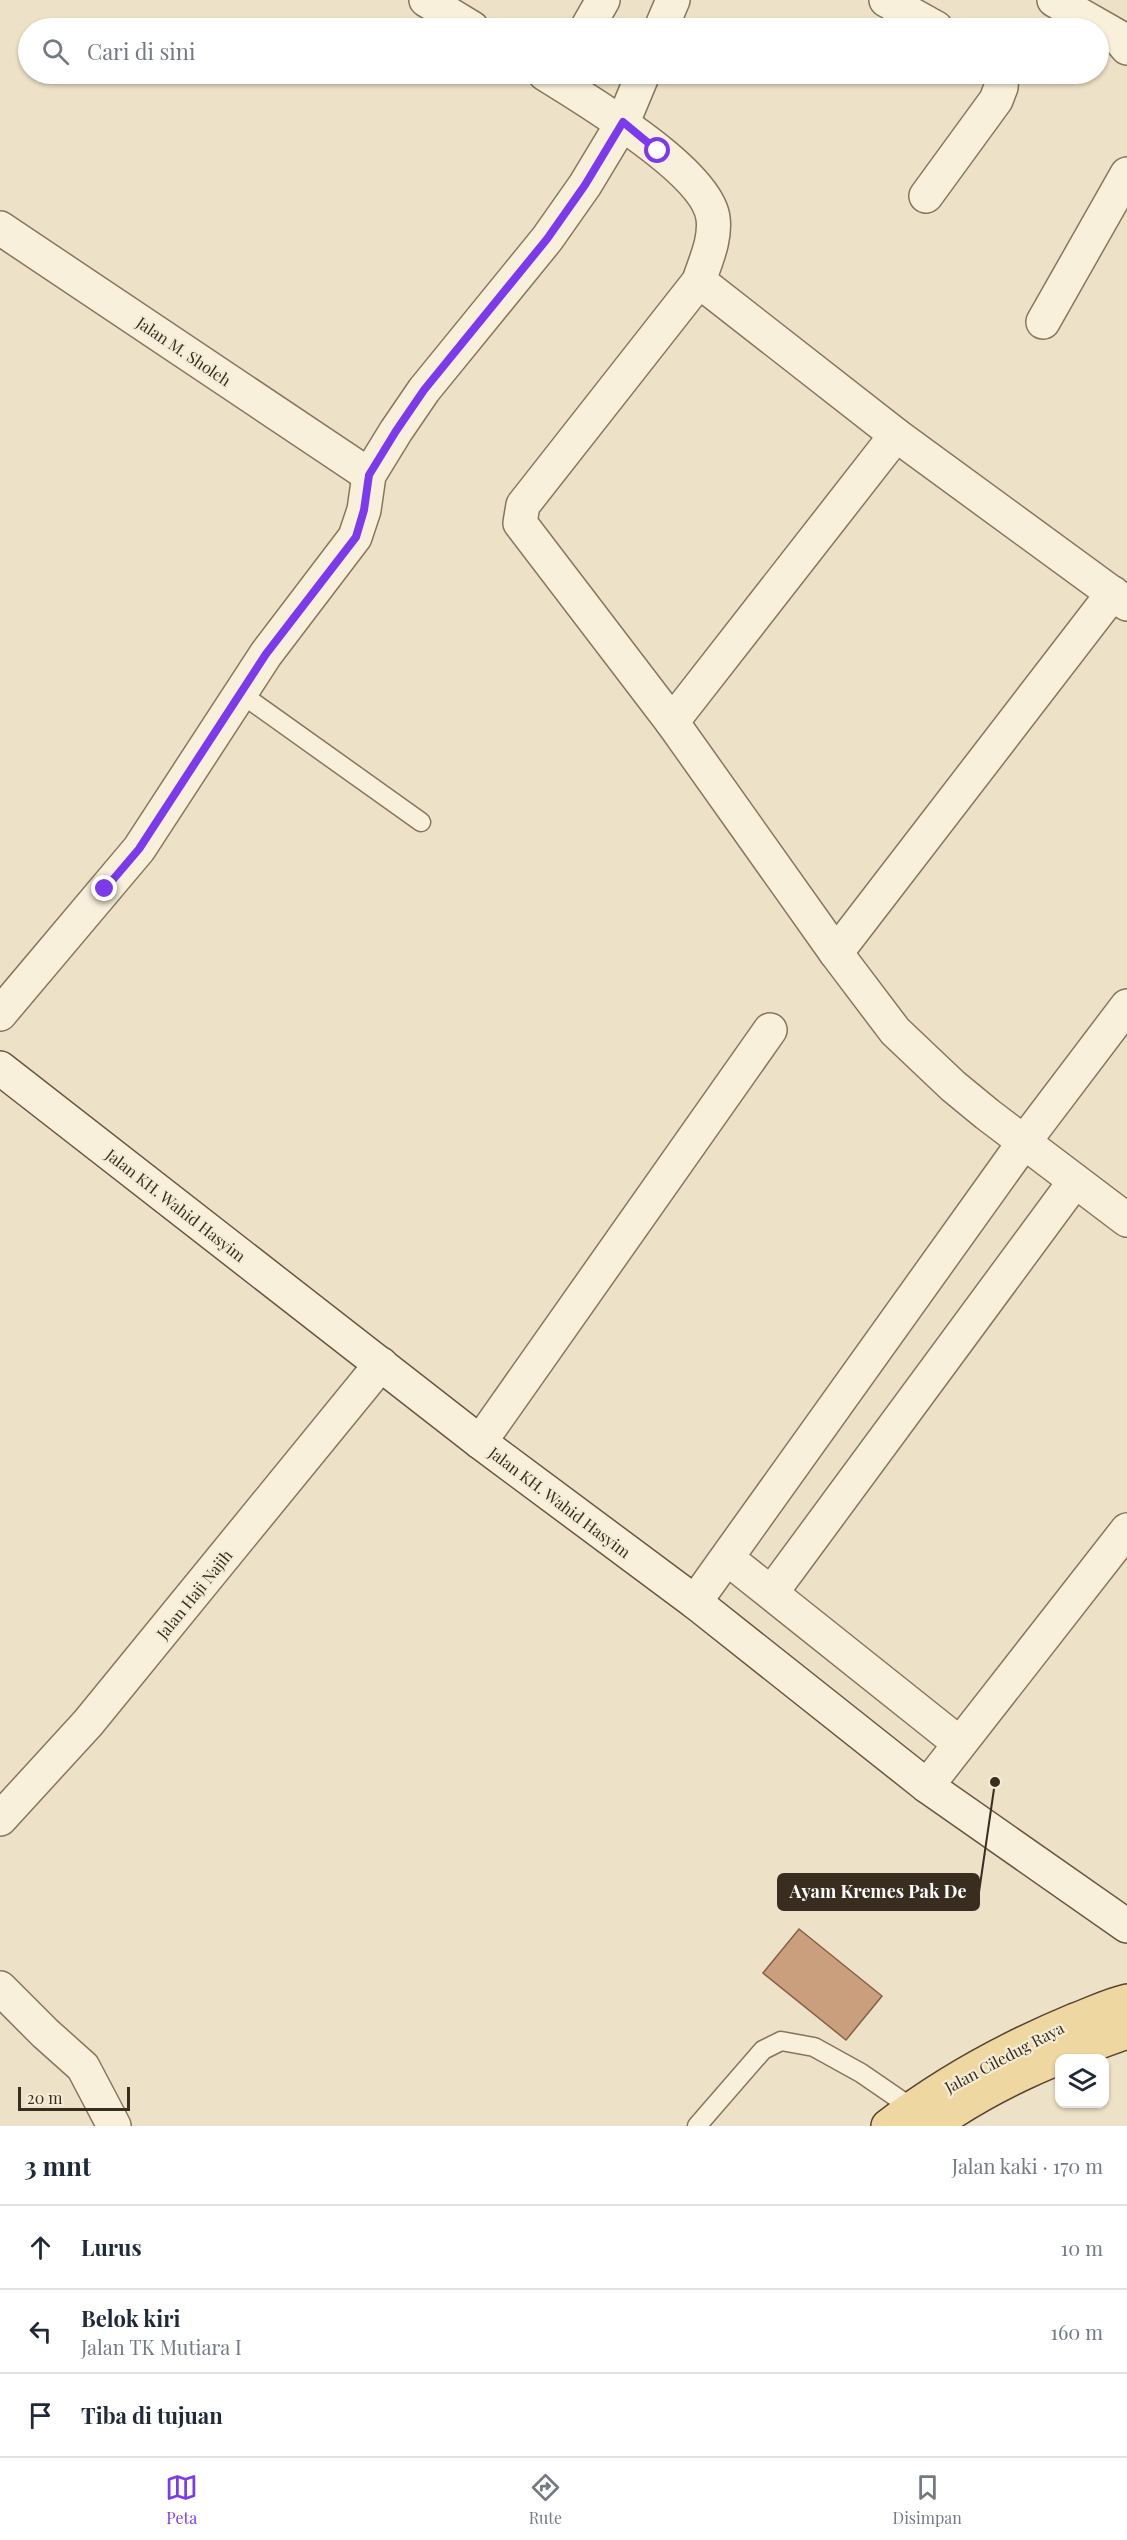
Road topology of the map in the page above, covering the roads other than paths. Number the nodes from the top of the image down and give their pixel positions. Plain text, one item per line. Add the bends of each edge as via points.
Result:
1 (426, 0) edge
2 (603, 0) edge
3 (673, 0) edge
4 (886, 0) edge
5 (1054, 0) edge
6 (456, 18) edge
7 (593, 18) edge
8 (666, 18) edge
9 (918, 18) edge
10 (1086, 18) edge
11 (1109, 31) edge
12 (1127, 48) edge
13 (567, 84) edge
14 (639, 84) edge
15 (1001, 84) edge
16 (623, 122) junction
17 (1127, 174) edge
18 (926, 196) dead end
19 (0, 228) edge
20 (699, 281) junction
21 (1043, 322) dead end
22 (896, 435) junction
23 (369, 475) junction
24 (1120, 599) edge
25 (240, 693) junction
26 (672, 722) junction
27 (421, 822) dead end
28 (836, 953) junction
29 (1127, 1006) edge
30 (0, 1014) edge
31 (770, 1030) dead end
32 (0, 1068) edge
33 (1024, 1142) junction
34 (1075, 1181) junction
35 (1127, 1220) edge
36 (381, 1364) junction
37 (480, 1442) junction
38 (1127, 1530) edge
39 (727, 1558) junction
40 (772, 1592) junction
41 (695, 1602) junction
42 (959, 1743) junction
43 (927, 1786) junction
44 (0, 1819) edge
45 (1127, 1926) edge
46 (0, 1988) edge
47 (1127, 2001) edge
48 (1127, 2032) edge
49 (911, 2120) edge
50 (114, 2126) edge
51 (697, 2126) edge

1 - 6 street
2 - 7 street
3 - 8 street
4 - 9 street
5 - 10 street
11 - 12 street
13 - 16 street
14 - 16 street
15 - 18 street via 996,100
16 - 20 street via 705,195 713,219 711,248
16 - 23 street via 547,239 424,390
17 - 21 street
19 - 23 street, Jalan M. Sholeh
20 - 22 street
20 - 26 street via 520,513 520,523
22 - 24 street
22 - 26 street
23 - 25 street via 356,537
24 - 28 street
25 - 27 lane
25 - 30 street via 139,849
26 - 28 street
28 - 33 street via 895,1031 952,1086
29 - 33 street
31 - 37 street
32 - 36 street, Jalan KH. Wahid Hasyim
33 - 34 street
33 - 39 street
34 - 35 street
34 - 40 street
36 - 37 street, Jalan KH. Wahid Hasyim
36 - 44 street, Jalan Haji Najih via 88,1723
37 - 41 street, Jalan KH. Wahid Hasyim
38 - 42 street
39 - 40 street
39 - 41 street
40 - 42 street
41 - 43 street, Jalan KH. Wahid Hasyim
42 - 43 street
43 - 45 street, Jalan KH. Wahid Hasyim
46 - 50 street via 83,2067
47 - 49 main road, Jalan Ciledug Raya via 1046,2032 980,2067
48 - 49 main road, Jalan Ciledug Raya via 1058,2056 964,2103
49 - 51 lane via 861,2073 814,2047 782,2041 763,2050

